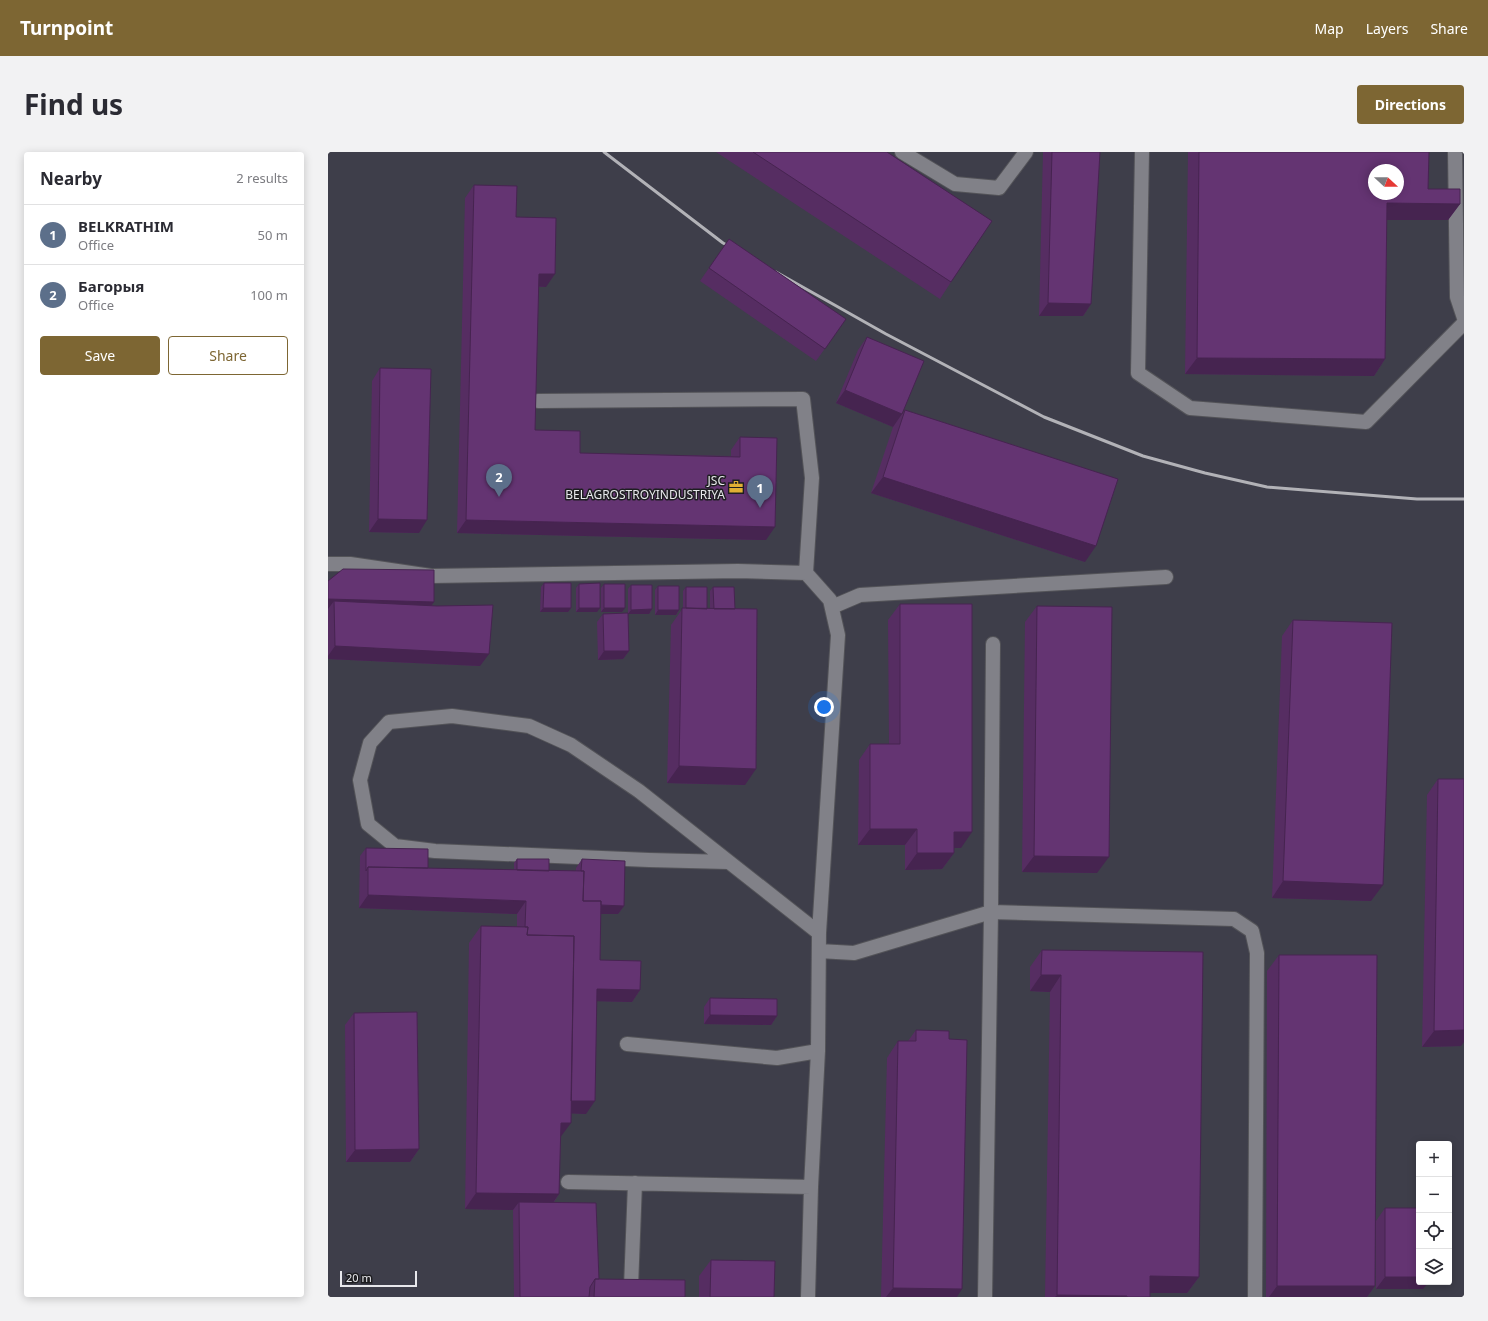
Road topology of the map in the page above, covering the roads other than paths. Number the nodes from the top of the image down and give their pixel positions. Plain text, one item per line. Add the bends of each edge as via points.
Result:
1 (902, 152) edge
2 (1026, 152) edge
3 (1142, 152) edge
4 (1455, 152) edge
5 (1464, 318) edge
6 (1464, 323) edge
7 (538, 400) edge
8 (328, 564) edge
9 (806, 573) junction
10 (1166, 577) dead end
11 (832, 607) junction
12 (993, 644) dead end
13 (728, 862) junction
14 (991, 912) junction
15 (819, 933) junction
16 (819, 951) junction
17 (627, 1044) dead end
18 (818, 1051) junction
19 (568, 1182) dead end
20 (635, 1183) junction
21 (811, 1187) junction
22 (631, 1287) edge
23 (808, 1297) edge
24 (985, 1297) edge
25 (1255, 1297) edge

1 - 2 lane via 955,184 999,188
3 - 6 lane via 1138,372 1190,408 1366,422
4 - 5 lane via 1457,297
7 - 9 lane via 803,399 812,478
8 - 9 lane via 350,564 431,576 738,571
9 - 11 lane via 830,600
10 - 11 lane via 860,595
11 - 15 lane via 838,635
12 - 14 lane
13 - 13 lane via 639,791 578,749 529,726 452,716 389,722 370,743 360,780 368,824 395,846 435,851
13 - 15 lane
14 - 16 lane via 854,953
14 - 24 lane
14 - 25 lane via 1234,919 1252,931 1257,953
15 - 16 lane
16 - 18 lane
17 - 18 lane via 777,1058
18 - 21 lane
19 - 20 lane
20 - 21 lane
20 - 22 lane
21 - 23 lane

